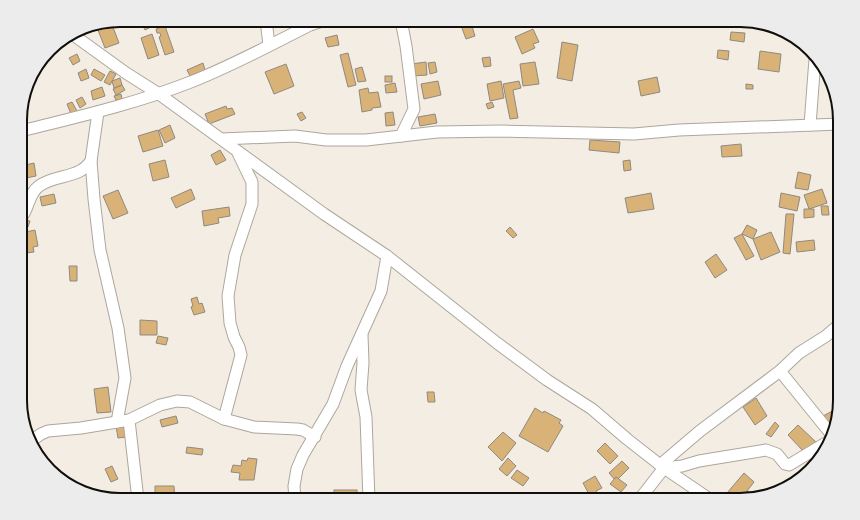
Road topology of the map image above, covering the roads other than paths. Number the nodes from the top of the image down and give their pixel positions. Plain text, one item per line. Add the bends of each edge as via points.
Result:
1 (267, 27) edge
2 (306, 27) edge
3 (402, 27) edge
4 (77, 38) edge
5 (269, 45) junction
6 (815, 64) edge
7 (159, 94) junction
8 (98, 112) junction
9 (833, 124) edge
10 (810, 125) junction
11 (27, 130) edge
12 (401, 136) junction
13 (222, 139) junction
14 (237, 151) junction
15 (91, 161) junction
16 (27, 209) edge
17 (387, 256) junction
18 (833, 330) edge
19 (362, 333) junction
20 (780, 371) junction
21 (224, 419) junction
22 (129, 420) junction
23 (117, 422) junction
24 (828, 430) edge
25 (314, 437) junction
26 (35, 438) edge
27 (821, 446) edge
28 (662, 467) junction
29 (137, 493) edge
30 (294, 493) edge
31 (369, 493) edge
32 (644, 493) edge
33 (701, 493) edge

1 - 5 street
2 - 5 street
3 - 12 street via 414,109
4 - 7 street
5 - 7 street via 215,72
6 - 10 street
7 - 8 street
7 - 13 street
8 - 11 street
8 - 15 street
9 - 10 street
10 - 12 street via 634,134 502,131 437,132
12 - 13 street via 366,140 326,140 295,136
13 - 14 street
14 - 17 street
14 - 21 street via 252,182 252,204 236,255 228,296 230,323 241,355
15 - 16 street via 79,171 39,186 33,191
15 - 23 street via 100,250 118,328 125,378
17 - 19 street via 381,291
17 - 28 street via 497,343 592,409
18 - 20 street via 799,353
19 - 25 street via 333,404
19 - 31 street via 361,390 366,417
20 - 24 street
20 - 28 street via 700,431
21 - 22 street via 190,402 177,401 160,405
21 - 25 street via 254,427 303,430
22 - 23 street
22 - 29 street
23 - 26 street via 48,431
25 - 30 street via 297,469
27 - 28 street via 790,465 785,464 777,454 766,450 682,466
28 - 32 street
28 - 33 street

